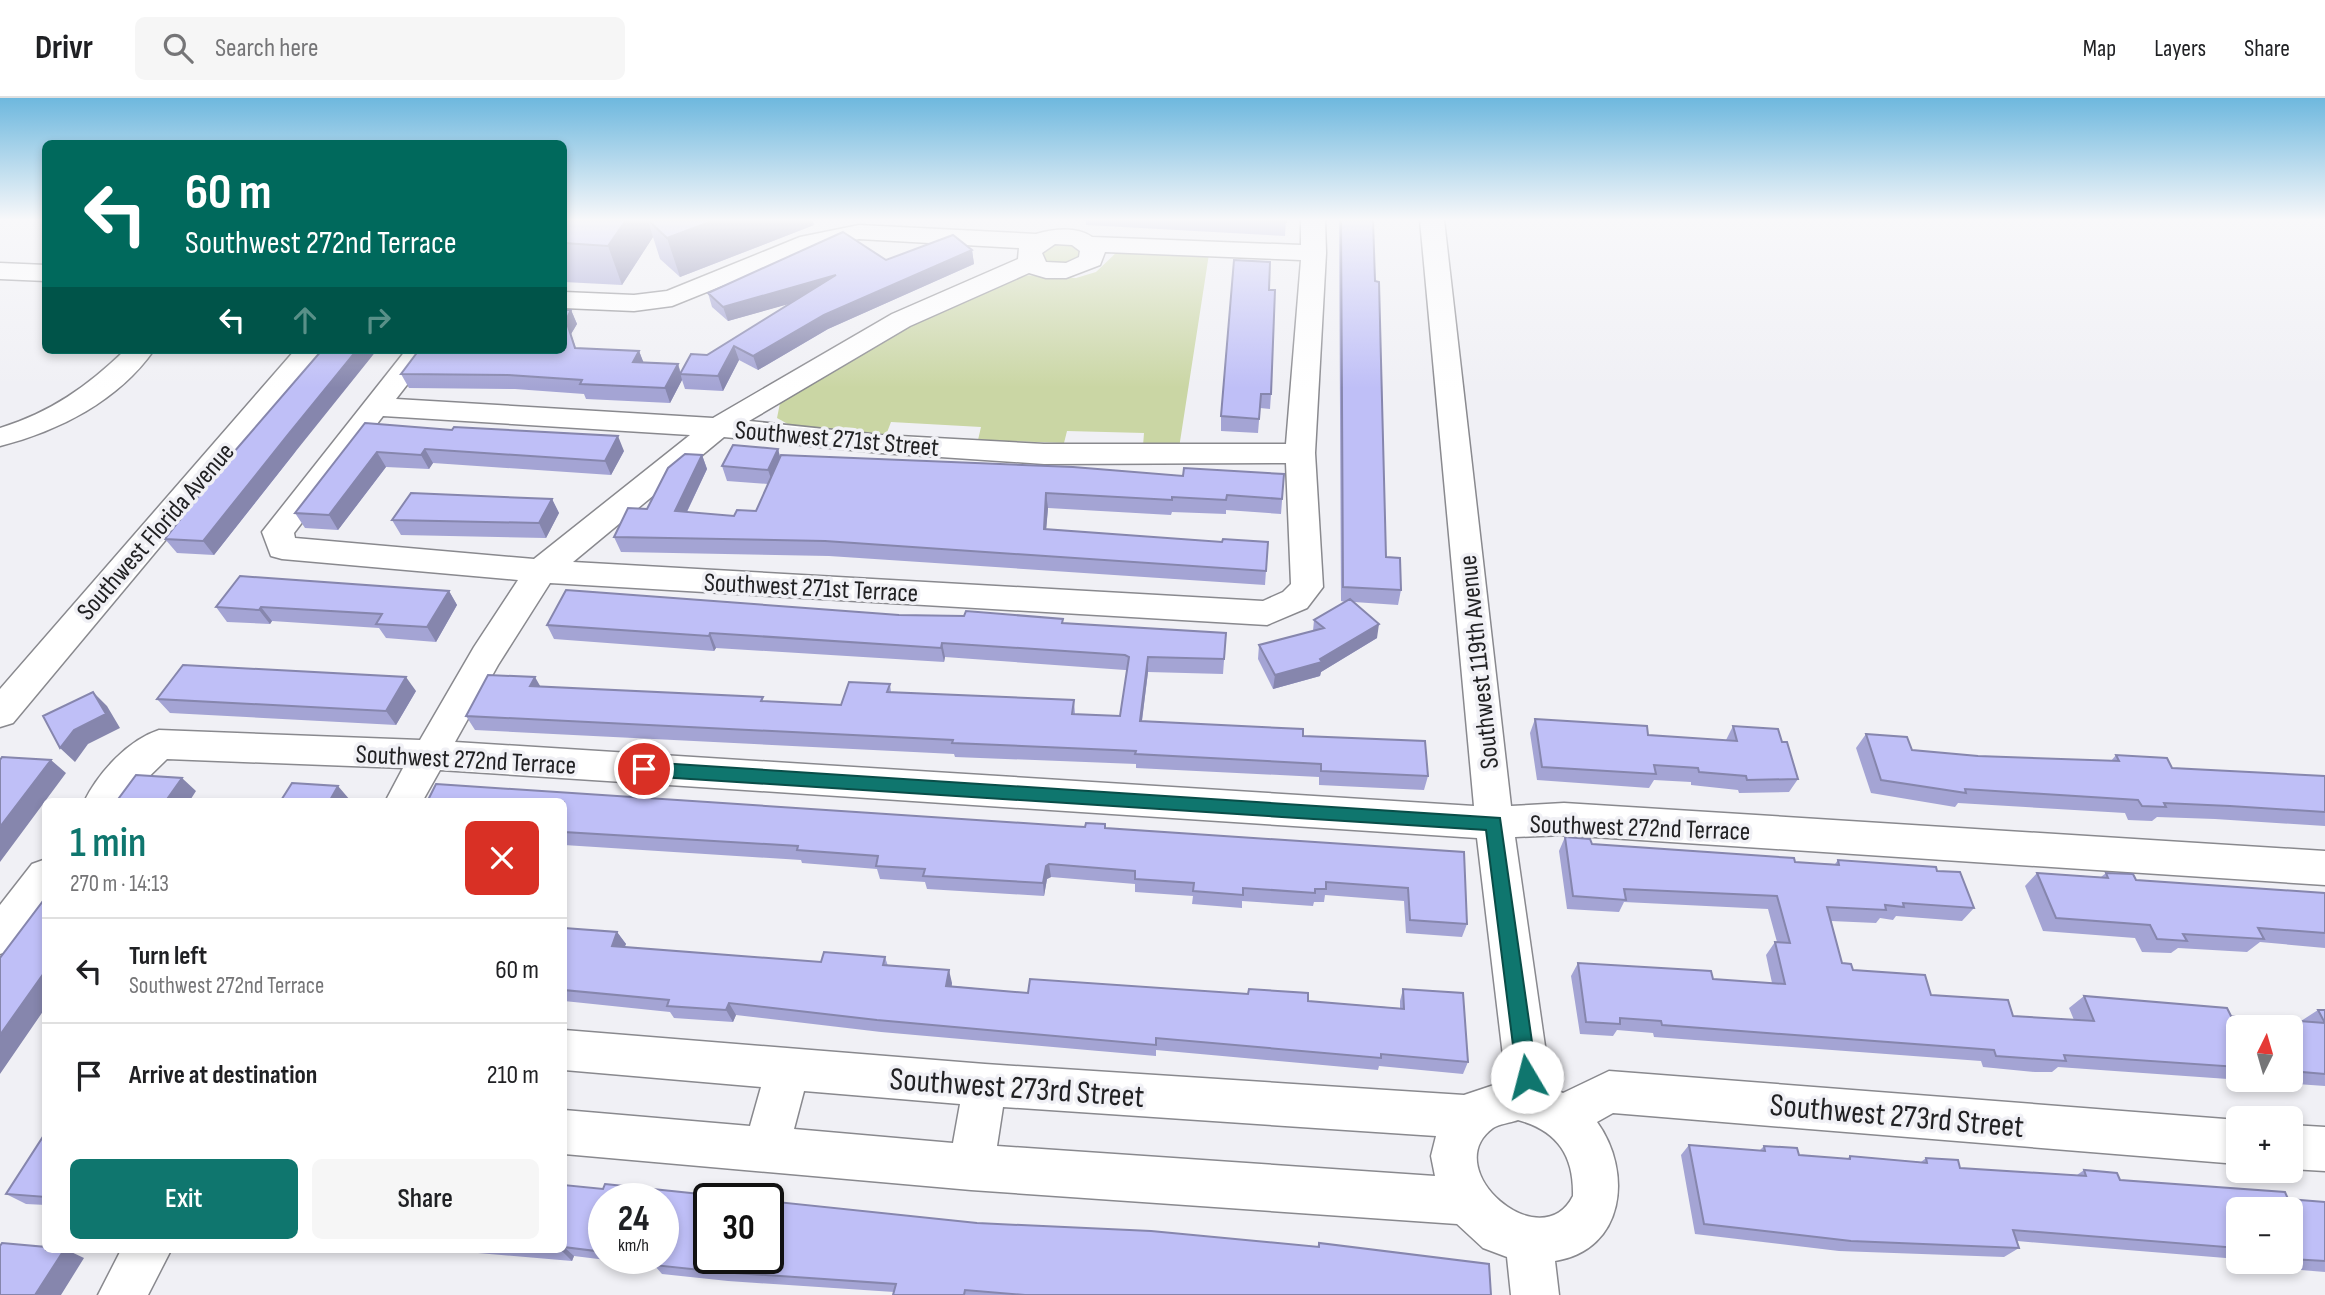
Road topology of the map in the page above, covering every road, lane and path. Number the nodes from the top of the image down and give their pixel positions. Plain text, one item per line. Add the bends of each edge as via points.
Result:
1 (726, 276) edge
2 (987, 276) edge
3 (1312, 276) edge
4 (1438, 276) edge
5 (567, 300) edge
6 (136, 354) edge
7 (307, 354) edge
8 (417, 354) edge
9 (374, 407) junction
10 (718, 427) junction
11 (0, 437) edge
12 (1300, 453) junction
13 (541, 571) junction
14 (0, 713) edge
15 (430, 755) junction
16 (105, 798) edge
17 (405, 798) edge
18 (1494, 823) junction
19 (2325, 868) edge
20 (42, 881) edge
21 (0, 936) edge
22 (567, 1051) edge
23 (788, 1070) junction
24 (985, 1085) junction
25 (1547, 1110) junction
26 (1471, 1117) junction
27 (567, 1132) edge
28 (2226, 1141) edge
29 (2303, 1148) edge
30 (2325, 1149) edge
31 (765, 1151) junction
32 (971, 1167) junction
33 (1468, 1202) junction
34 (1529, 1240) junction
35 (145, 1253) edge
36 (122, 1295) edge
37 (1535, 1295) edge

1 - 5 street via 672,298 634,303
2 - 10 street via 901,320
3 - 12 street
4 - 18 street, Southwest 119th Avenue
6 - 11 street via 75,409
7 - 14 street, Southwest Florida Avenue
8 - 9 street
9 - 10 street, Southwest 271st Street
9 - 13 street, Southwest 271st Terrace via 278,532 282,548
10 - 12 street, Southwest 271st Street via 1044,454
10 - 13 street
12 - 13 street, Southwest 271st Terrace via 1307,587 1294,600 1267,613
13 - 15 street
15 - 16 street, Southwest 272nd Terrace via 159,744
15 - 17 street
15 - 18 street, Southwest 272nd Terrace
18 - 19 street, Southwest 272nd Terrace via 1564,819
18 - 25 street, Southwest 119th Avenue
20 - 21 street
22 - 23 street, Southwest 273rd Street
23 - 24 street, Southwest 273rd Street
23 - 31 street
24 - 26 street, Southwest 273rd Street
24 - 32 street
25 - 26 street via 1518,1100 1496,1101
25 - 28 street, Southwest 273rd Street via 1609,1092
25 - 34 street via 1581,1135 1593,1157 1598,1180 1595,1202 1584,1222 1567,1235
26 - 33 street via 1454,1146 1454,1169
27 - 31 street
29 - 30 street
31 - 32 street
32 - 33 street
33 - 34 street via 1496,1230
34 - 37 street
35 - 36 street

